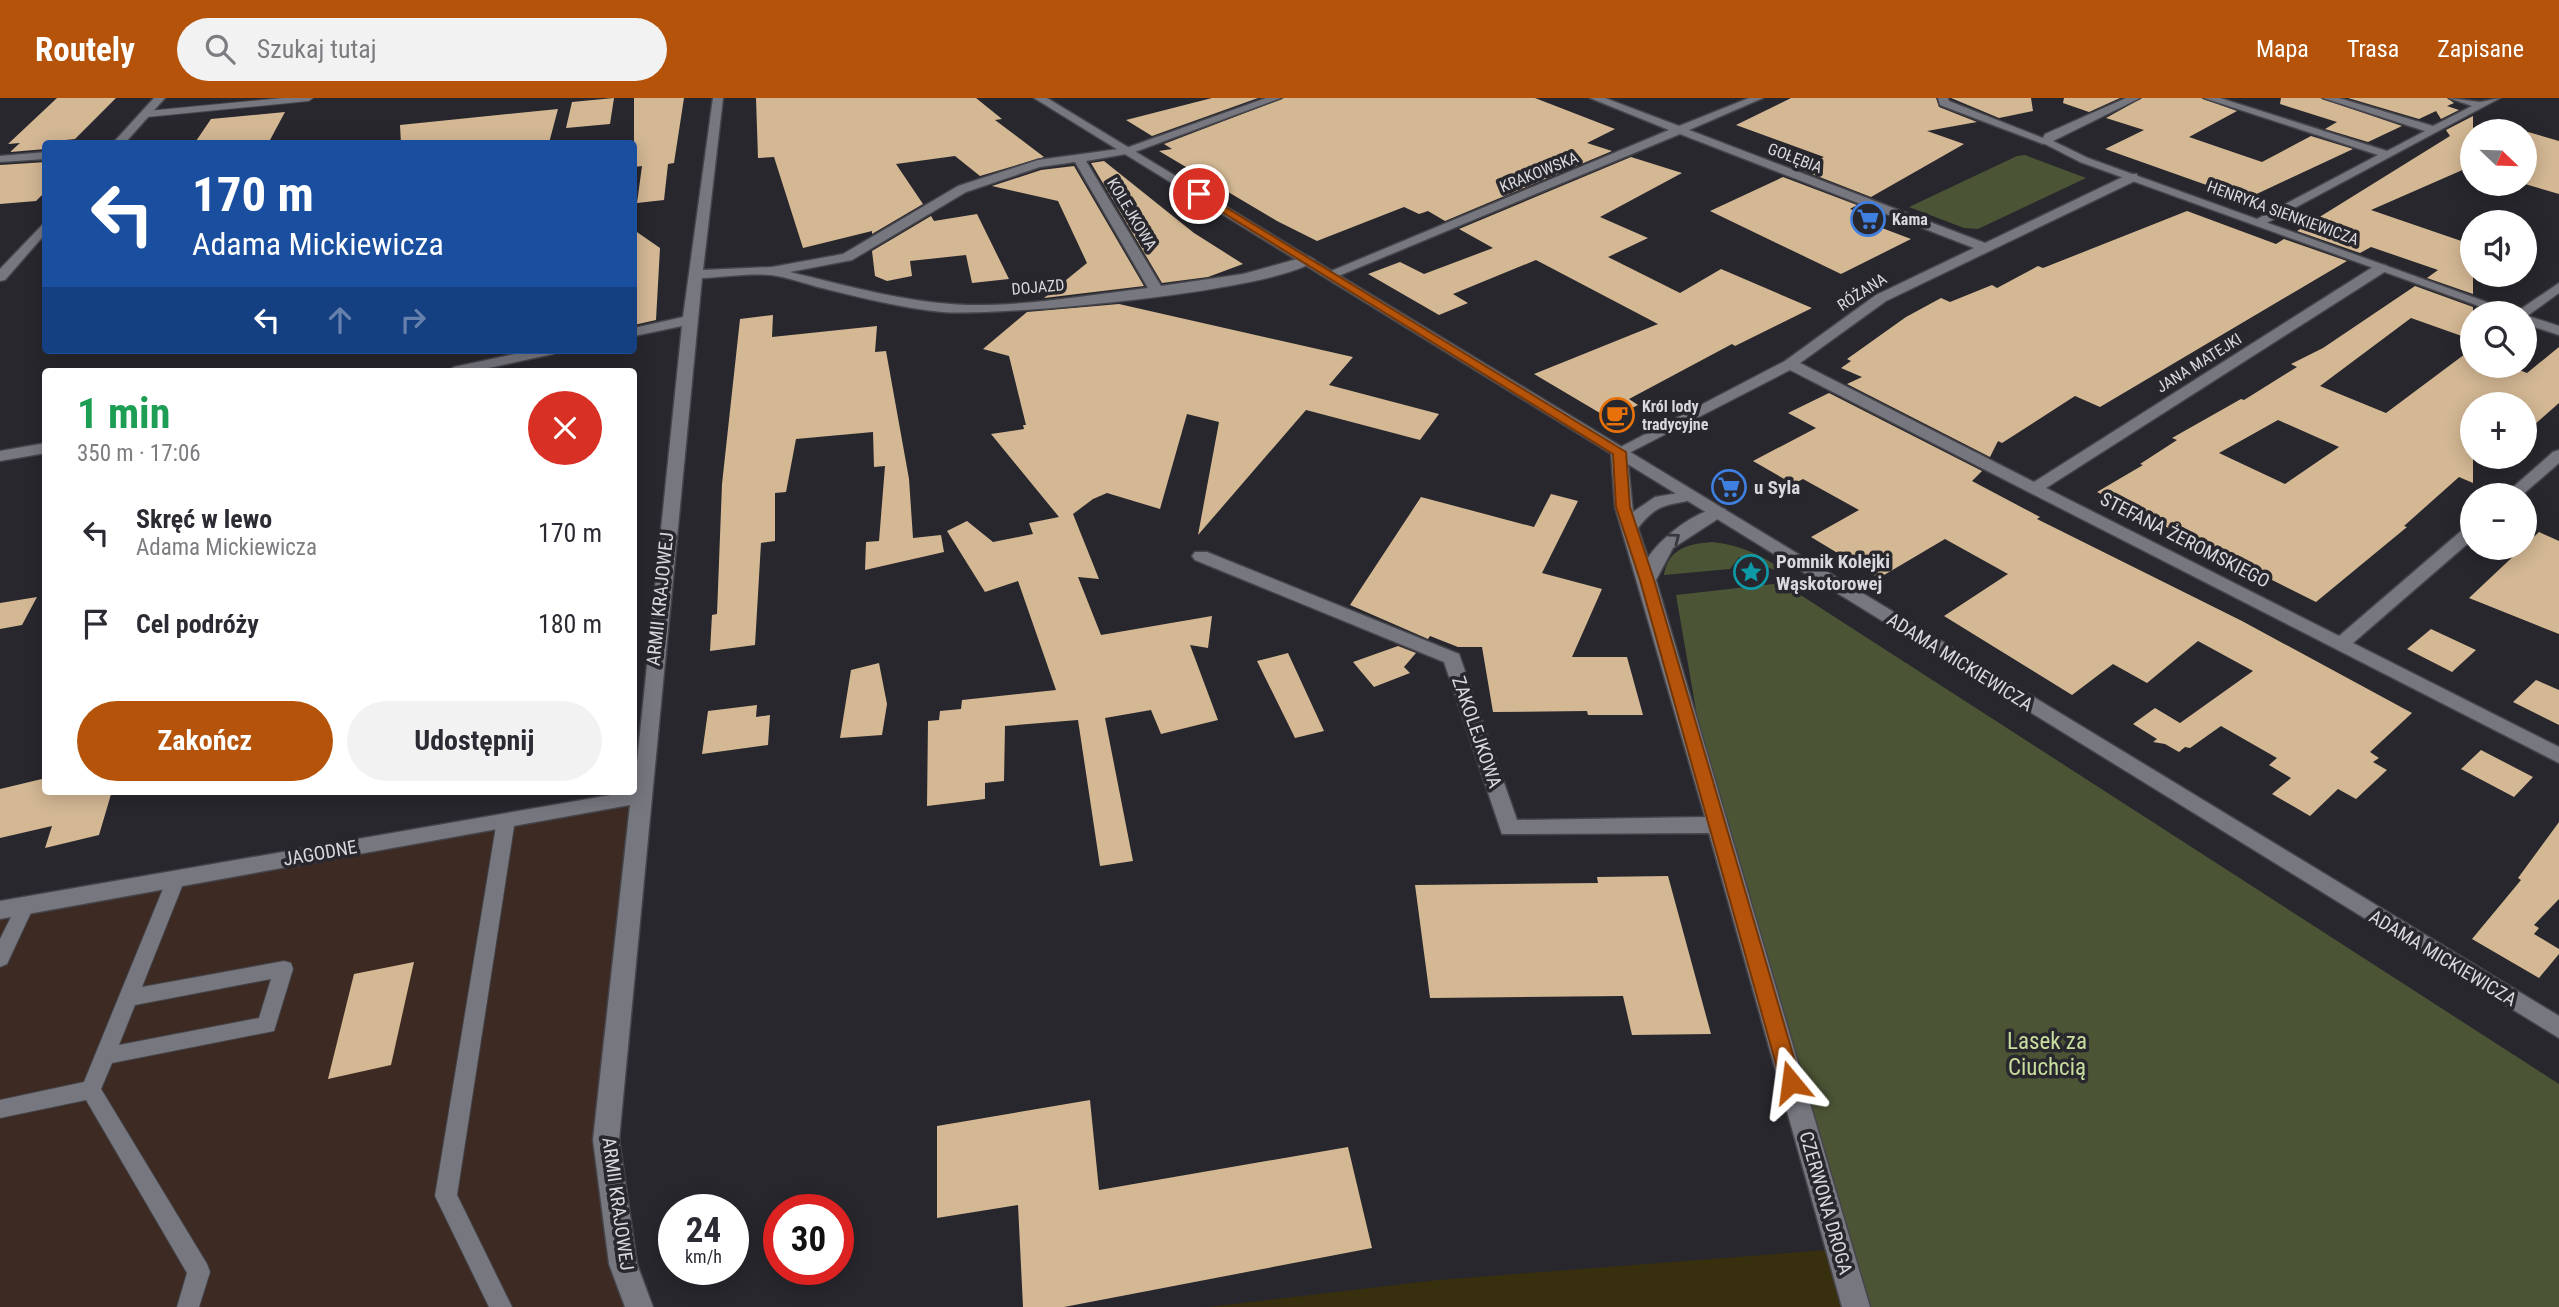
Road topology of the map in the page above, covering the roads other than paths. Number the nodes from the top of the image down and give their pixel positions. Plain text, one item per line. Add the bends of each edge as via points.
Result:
1 (160, 98) edge
2 (309, 98) edge
3 (718, 98) edge
4 (1039, 98) edge
5 (1276, 98) edge
6 (1595, 98) edge
7 (1758, 98) edge
8 (1943, 98) edge
9 (2135, 98) edge
10 (2209, 98) edge
11 (2328, 98) edge
12 (2454, 98) edge
13 (2495, 98) edge
14 (2480, 105) junction
15 (147, 114) junction
16 (1681, 130) junction
17 (2434, 130) junction
18 (121, 140) edge
19 (2047, 142) junction
20 (1128, 151) junction
21 (2385, 154) junction
22 (42, 155) edge
23 (1077, 156) junction
24 (0, 159) edge
25 (2133, 177) junction
26 (2261, 222) junction
27 (42, 230) edge
28 (1983, 247) junction
29 (1308, 260) junction
30 (2381, 268) junction
31 (772, 271) junction
32 (696, 274) junction
33 (850, 274) junction
34 (1331, 274) junction
35 (0, 277) edge
36 (2559, 287) edge
37 (1157, 291) junction
38 (2476, 301) edge
39 (2537, 302) edge
40 (690, 320) junction
41 (2537, 323) edge
42 (637, 331) edge
43 (2559, 331) edge
44 (534, 354) edge
45 (1790, 363) junction
46 (468, 368) edge
47 (42, 449) edge
48 (1619, 452) junction
49 (2559, 454) edge
50 (0, 456) edge
51 (2526, 483) edge
52 (2036, 487) junction
53 (1690, 496) junction
54 (1719, 513) junction
55 (1629, 528) junction
56 (2460, 541) edge
57 (1201, 556) dead end
58 (1647, 580) junction
59 (2340, 645) junction
60 (2559, 757) edge
61 (639, 796) junction
62 (506, 820) junction
63 (1716, 825) junction
64 (176, 879) junction
65 (25, 906) junction
66 (0, 910) edge
67 (0, 959) edge
68 (128, 998) junction
69 (2559, 1028) edge
70 (105, 1056) junction
71 (91, 1090) junction
72 (0, 1109) edge
73 (188, 1307) edge
74 (501, 1307) edge
75 (639, 1307) edge
76 (1856, 1307) edge

1 - 15 street
2 - 15 lane
3 - 32 street, ARMII KRAJOWEJ
4 - 20 street, ADAMA MICKIEWICZA
5 - 20 street, DOJAZD
6 - 16 street, GOŁĘBIA
7 - 16 street, KRAKOWSKA
8 - 19 street, HENRYKA SIENKIEWICZA via 1944,103
9 - 19 street via 2049,136
10 - 21 street
11 - 17 street
12 - 14 street
13 - 14 street
14 - 17 street
15 - 18 street
16 - 28 street, GOŁĘBIA
16 - 34 street, KRAKOWSKA
17 - 21 street
19 - 25 street, HENRYKA SIENKIEWICZA
20 - 23 street, DOJAZD
20 - 29 street, ADAMA MICKIEWICZA
21 - 26 street
22 - 24 street
23 - 33 street, DOJAZD via 962,189
23 - 37 street, KOLEJKOWA
25 - 26 street, HENRYKA SIENKIEWICZA
25 - 28 street, RÓŻANA
26 - 30 street, HENRYKA SIENKIEWICZA
27 - 35 street
28 - 45 street, RÓŻANA via 1881,298
29 - 34 street, ADAMA MICKIEWICZA
29 - 37 street, DOJAZD via 1277,272
30 - 38 street, HENRYKA SIENKIEWICZA
30 - 52 street, JANA MATEJKI
31 - 32 street, DOJAZD
31 - 33 street, DOJAZD
31 - 33 street, DOJAZD
32 - 40 street, ARMII KRAJOWEJ
33 - 37 street, DOJAZD via 889,300 966,309 1038,306
34 - 48 street, ADAMA MICKIEWICZA
36 - 39 street
40 - 42 street
40 - 61 street, ARMII KRAJOWEJ
41 - 43 street
44 - 46 street
45 - 48 street, RÓŻANA
45 - 52 street, STEFANA ŻEROMSKIEGO
47 - 50 street
48 - 53 street, ADAMA MICKIEWICZA
48 - 55 street, CZERWONA DROGA
49 - 51 street
52 - 59 street, STEFANA ŻEROMSKIEGO
53 - 54 street, ADAMA MICKIEWICZA
53 - 55 street via 1647,505
58 -> 54 street via 1658,552 1675,535
54 - 69 street, ADAMA MICKIEWICZA
55 - 58 street, CZERWONA DROGA
56 - 59 street
57 - 63 street, ZAKOLEJKOWA via 1452,658 1509,828
58 - 63 street, CZERWONA DROGA
59 - 60 street, STEFANA ŻEROMSKIEGO
61 - 62 street, JAGODNE
61 - 75 street, ARMII KRAJOWEJ via 606,1140 623,1264
62 - 64 street, JAGODNE
62 - 74 lane via 446,1196
63 - 76 street, CZERWONA DROGA
64 - 65 street, JAGODNE
64 - 68 lane
65 - 66 street, JAGODNE
65 - 67 lane
68 - 70 lane
68 - 70 lane via 284,969 267,1025
70 - 71 lane
71 - 72 lane
71 - 73 lane via 199,1272

